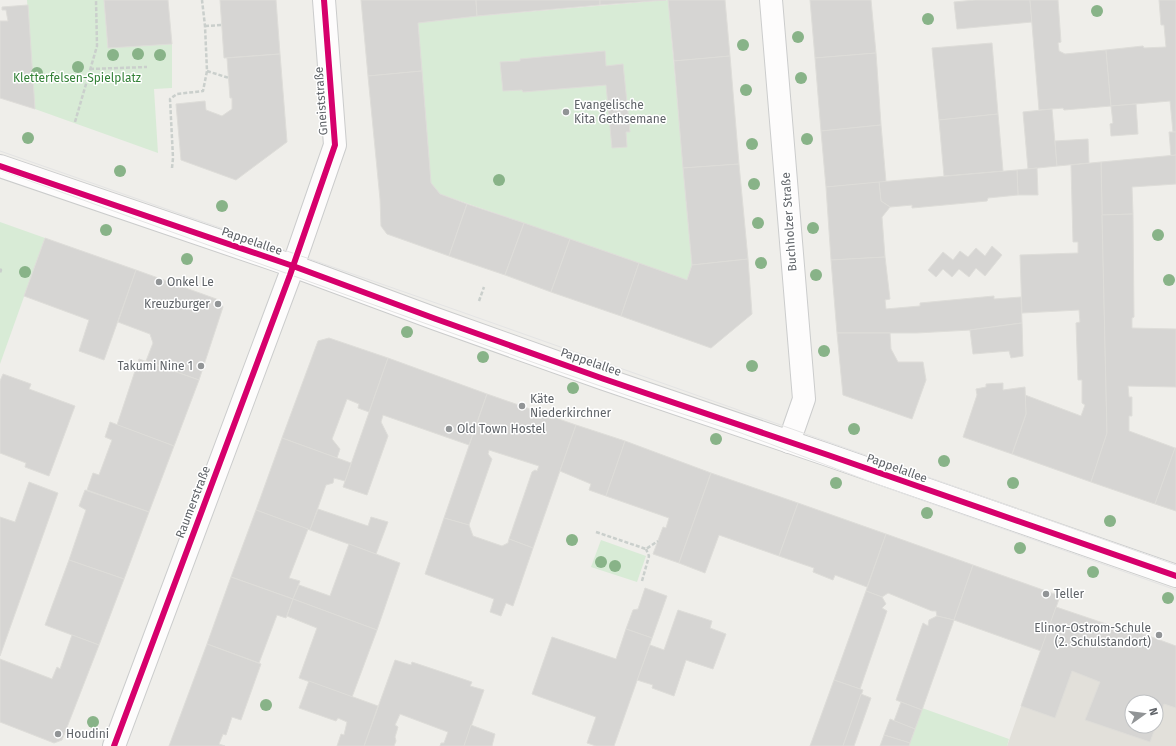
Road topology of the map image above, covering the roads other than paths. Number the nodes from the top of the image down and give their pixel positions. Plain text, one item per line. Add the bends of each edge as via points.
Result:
1 (324, 0) edge
2 (771, 0) edge
3 (0, 166) edge
4 (294, 266) junction
5 (789, 442) junction
6 (1176, 576) edge
7 (114, 746) edge

1 - 4 street, Gneiststraße via 335,145
2 - 5 street, Buchholzer Straße via 804,399
3 - 4 street, Pappelallee
4 - 5 street, Pappelallee via 556,362
4 - 7 street, Raumerstraße
5 - 6 street, Pappelallee

